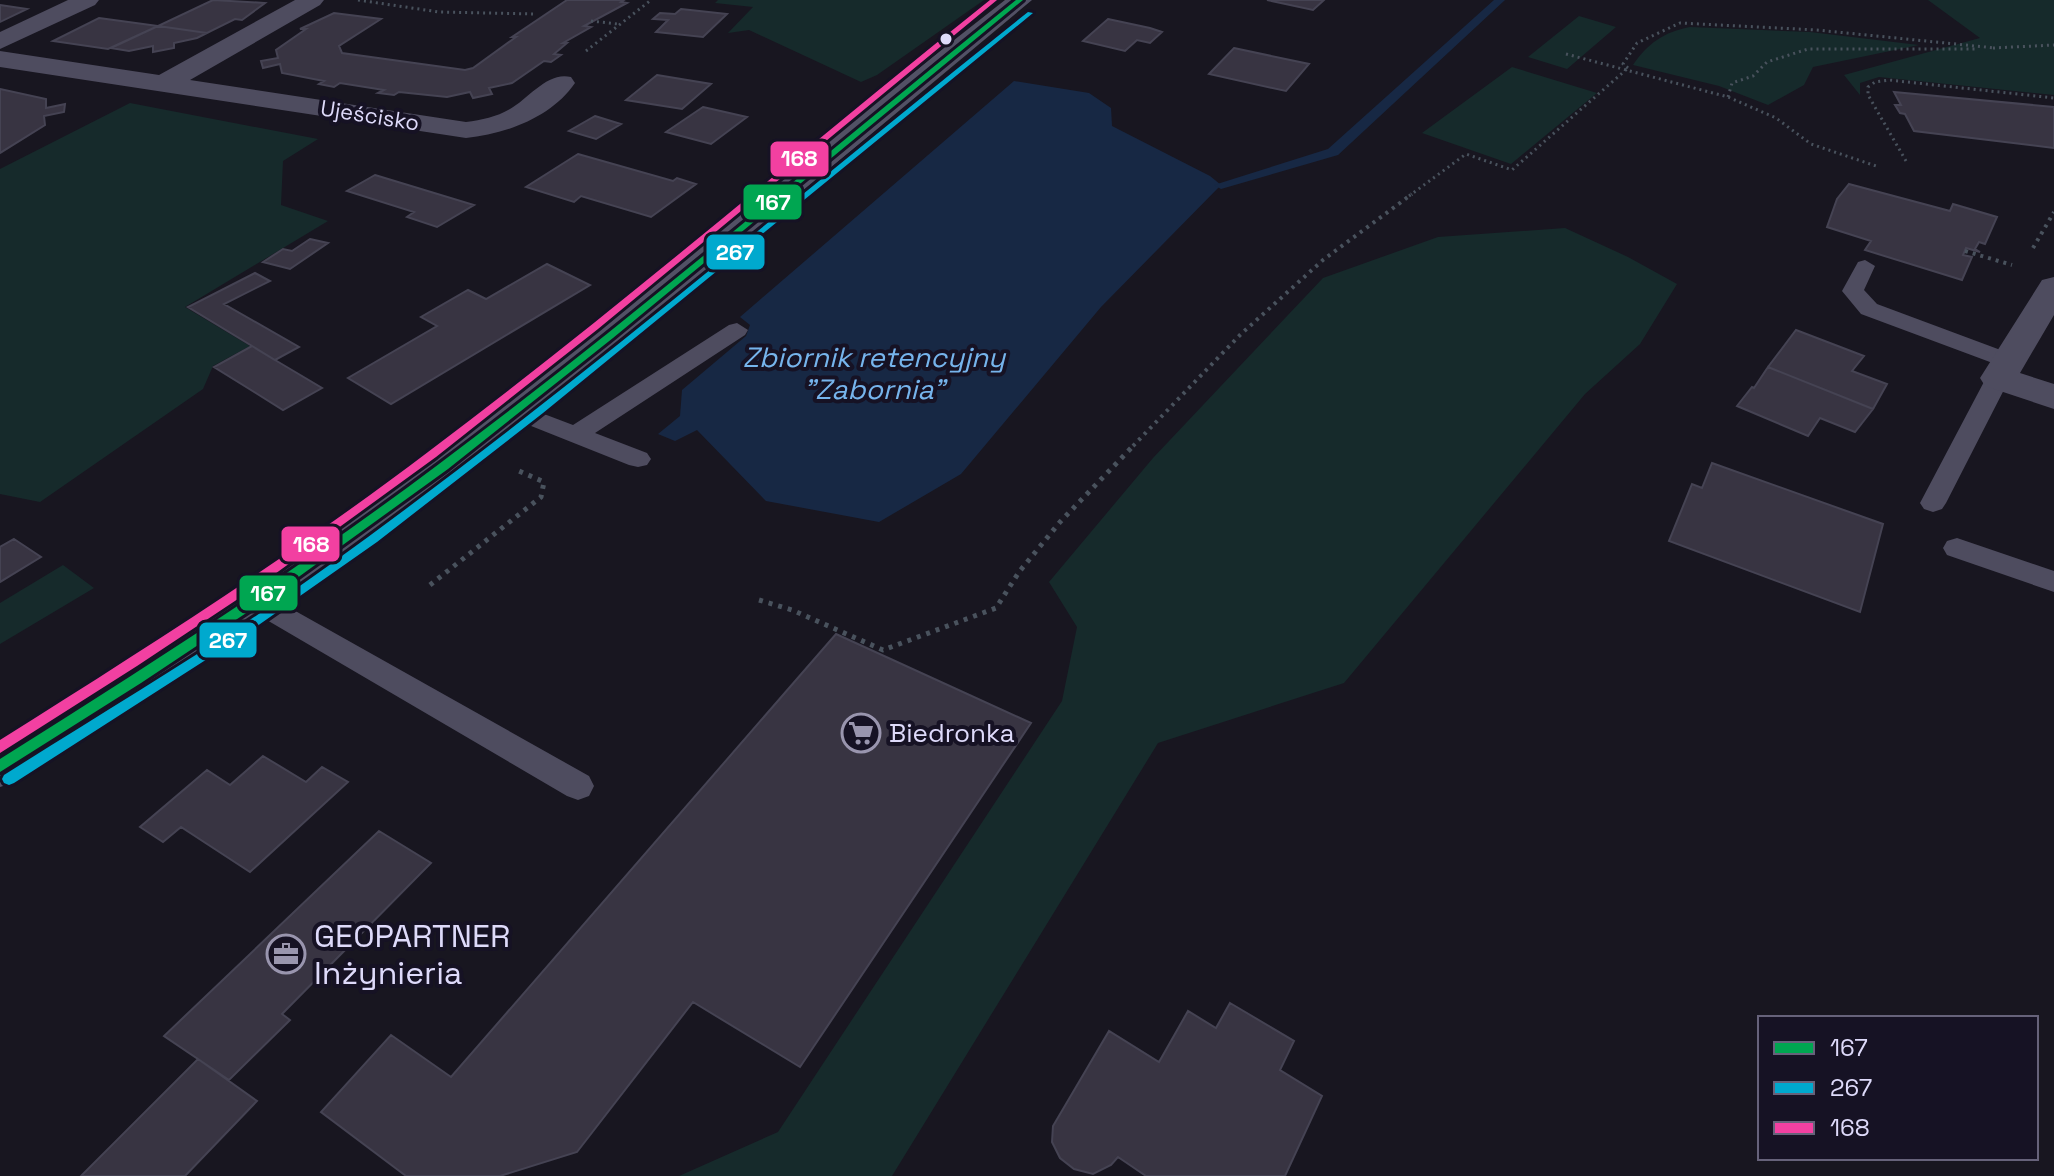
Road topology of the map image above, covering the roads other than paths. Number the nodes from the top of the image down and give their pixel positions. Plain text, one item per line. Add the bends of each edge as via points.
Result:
1 (87, 0) edge
2 (312, 0) edge
3 (1020, 0) edge
4 (0, 41) edge
5 (0, 59) edge
6 (165, 83) junction
7 (562, 83) dead end
8 (1865, 266) dead end
9 (2054, 287) edge
10 (737, 330) dead end
11 (2002, 369) junction
12 (2054, 397) edge
13 (515, 411) junction
14 (576, 434) junction
15 (638, 459) dead end
16 (1933, 503) dead end
17 (1957, 548) dead end
18 (2054, 582) edge
19 (258, 601) junction
20 (0, 766) edge
21 (578, 786) dead end

1 - 4 street
2 - 6 street
3 - 13 street
5 - 6 street, Ujeścisko
6 - 7 street, Ujeścisko via 466,130 500,126 519,117
8 - 11 lane via 1853,291 1869,309
9 - 11 street
10 - 14 lane
11 - 12 street
11 - 16 lane
13 - 14 lane
13 - 19 street
14 - 15 lane
17 - 18 lane
19 - 20 street
19 - 21 lane

